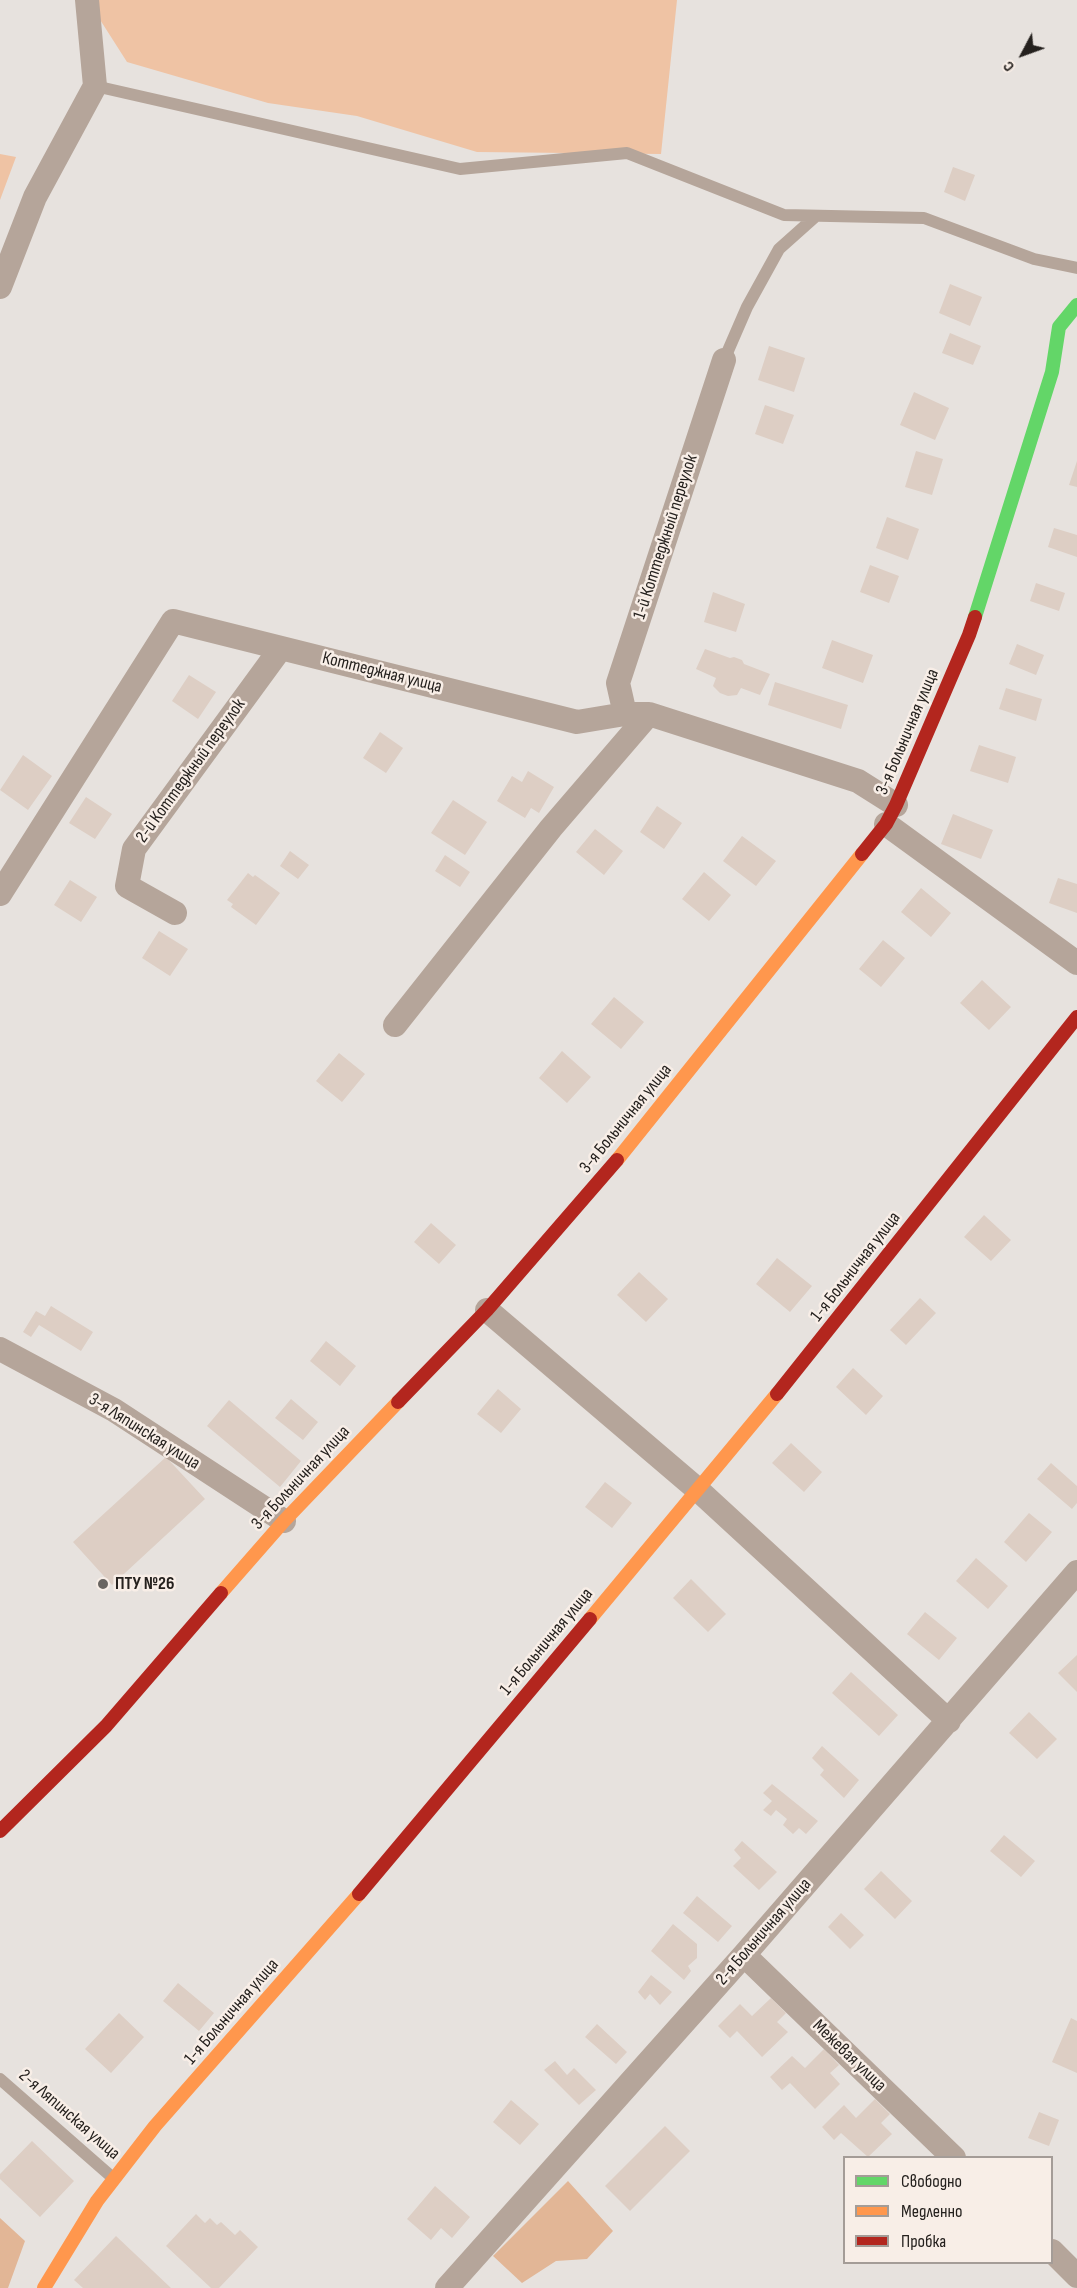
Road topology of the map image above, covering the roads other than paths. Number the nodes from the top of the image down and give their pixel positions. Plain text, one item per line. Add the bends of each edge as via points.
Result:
1 (87, 0) edge
2 (95, 86) junction
3 (816, 216) junction
4 (1077, 268) edge
5 (0, 287) edge
6 (1077, 305) edge
7 (724, 360) joint
8 (281, 648) junction
9 (637, 714) junction
10 (891, 815) junction
11 (0, 894) edge
12 (176, 913) dead end
13 (1077, 963) edge
14 (1077, 1017) edge
15 (395, 1025) dead end
16 (487, 1310) junction
17 (0, 1349) edge
18 (697, 1489) junction
19 (284, 1521) junction
20 (1077, 1572) edge
21 (949, 1721) junction
22 (0, 1831) edge
23 (744, 1955) junction
24 (0, 2079) edge
25 (953, 2156) edge
26 (114, 2179) junction
27 (1053, 2252) edge
28 (1077, 2276) edge
29 (44, 2288) edge
30 (447, 2288) edge

1 - 2 street
2 - 3 lane via 460,169 627,153 784,215
2 - 5 street via 35,197
3 - 4 lane via 924,218 1034,259
3 - 7 lane via 779,249
6 - 10 street, 3-я Больничная улица via 1059,327 1052,372 969,635
7 - 9 street, 1-й Коттеджный переулок via 618,683
8 - 9 street, Коттеджная улица via 577,722
8 - 11 street, Коттеджная улица via 173,621
8 - 12 street, 2-й Коттеджный переулок via 134,849 128,886
9 - 10 street, Коттеджная улица via 858,781
9 - 15 street
10 - 13 street, Коттеджная улица
10 - 16 street, 3-я Больничная улица via 609,1170
14 - 18 street, 1-я Больничная улица via 814,1350
16 - 18 street
16 - 19 street, 3-я Больничная улица
17 - 19 street, 3-я Ляпинская улица via 114,1410
18 - 21 street
18 - 26 street, 1-я Больничная улица
19 - 22 street, 3-я Больничная улица via 106,1726
20 - 21 street, 2-я Больничная улица
21 - 23 street, 2-я Больничная улица
23 - 25 street, Межевая улица
23 - 30 street, 2-я Больничная улица
24 - 26 lane, 2-я Ляпинская улица
26 - 29 street, 1-я Больничная улица
27 - 28 street

